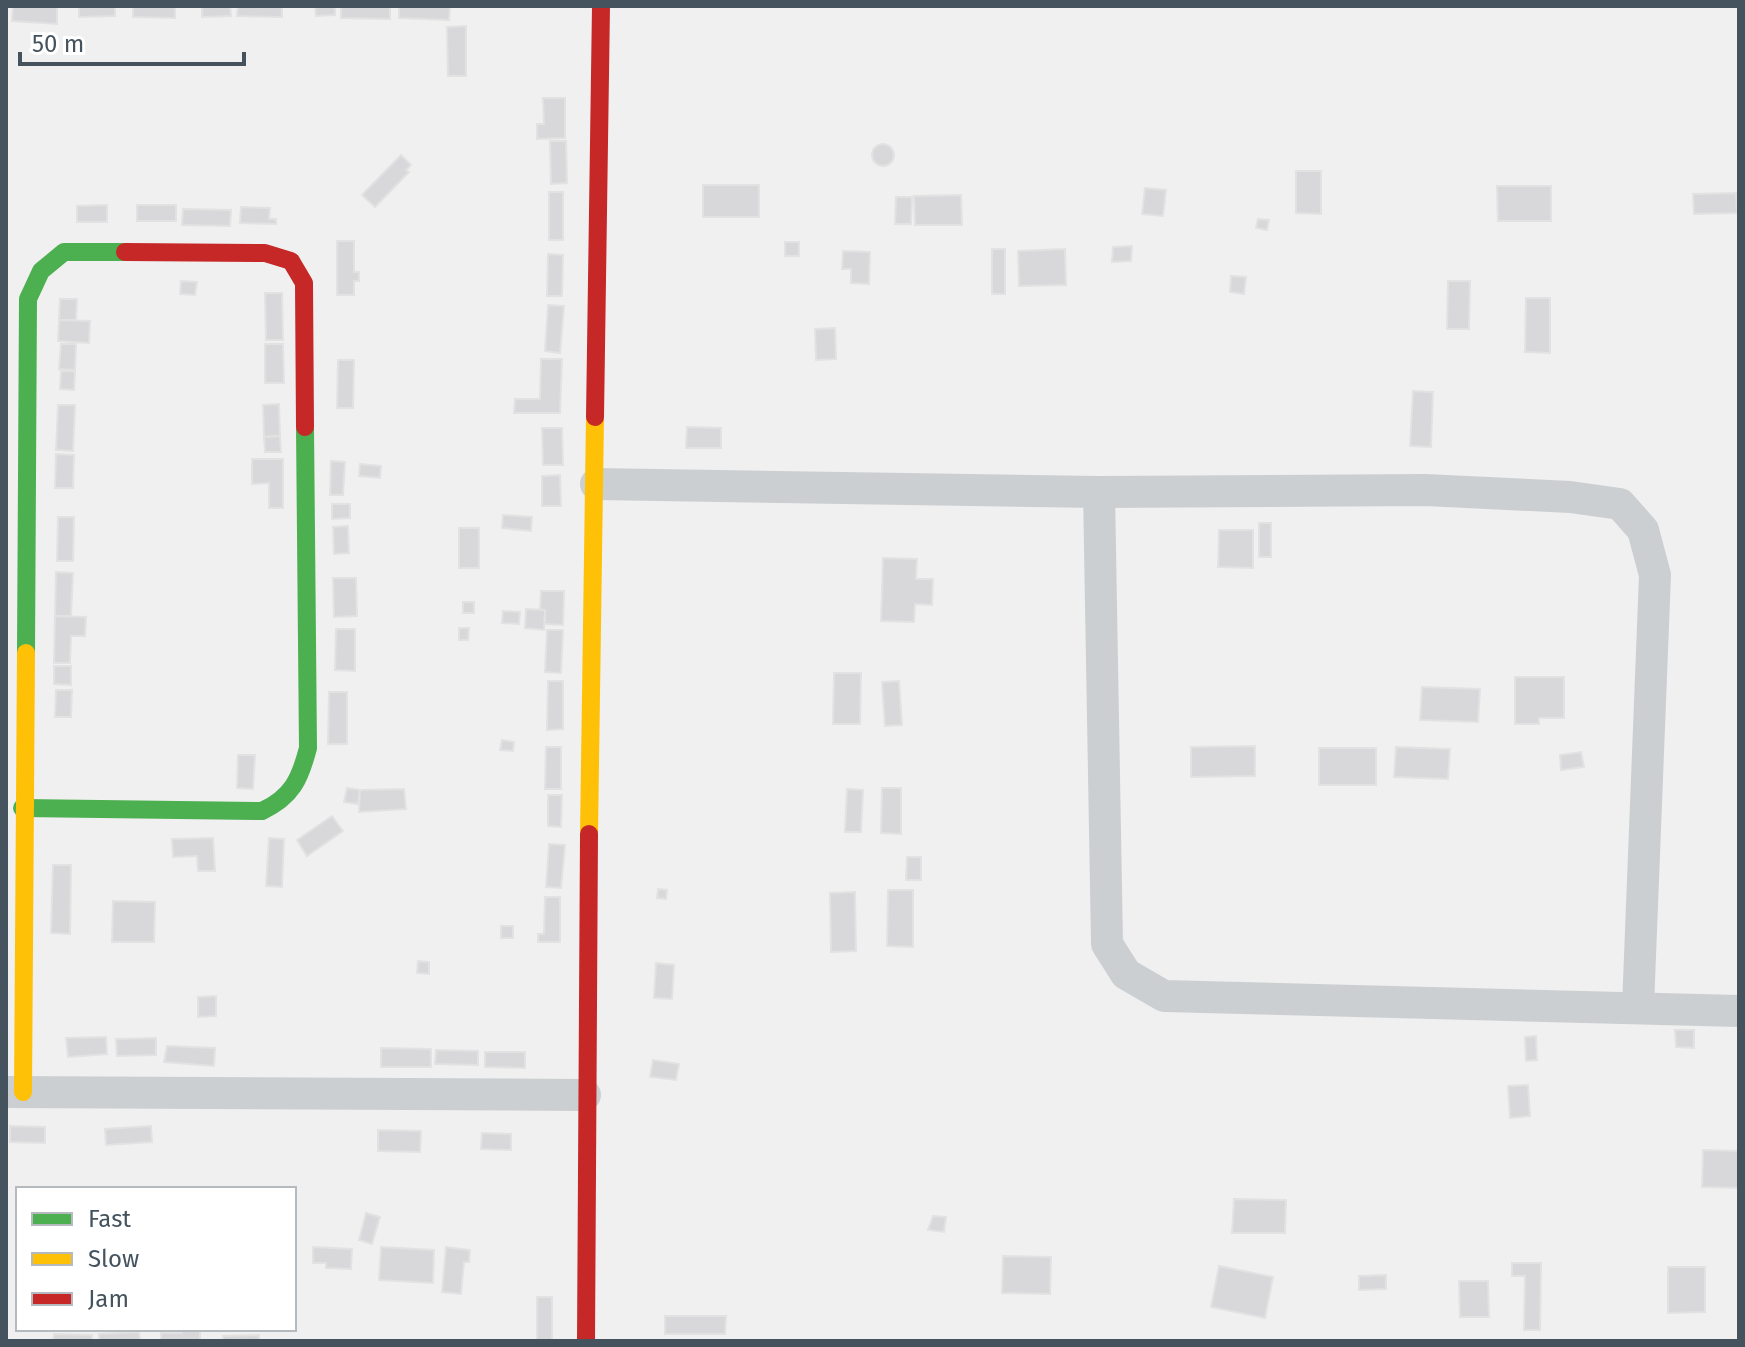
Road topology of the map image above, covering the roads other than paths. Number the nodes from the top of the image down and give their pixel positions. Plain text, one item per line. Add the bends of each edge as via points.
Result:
1 (601, 6) edge
2 (596, 484) junction
3 (1099, 492) junction
4 (22, 808) junction
5 (1638, 1007) junction
6 (1739, 1011) edge
7 (14, 1092) edge
8 (585, 1095) junction
9 (586, 1341) edge

1 - 2 street
2 - 3 street
2 - 8 street
3 - 5 street via 1107,944 1126,974 1164,996
3 - 5 street via 1425,490 1620,504 1643,530 1655,575
4 - 4 street via 28,299 34,278 64,252 265,253 291,261 304,283 308,748 300,781 287,801 262,811
4 - 7 street
5 - 6 street
7 - 8 street
8 - 9 street

